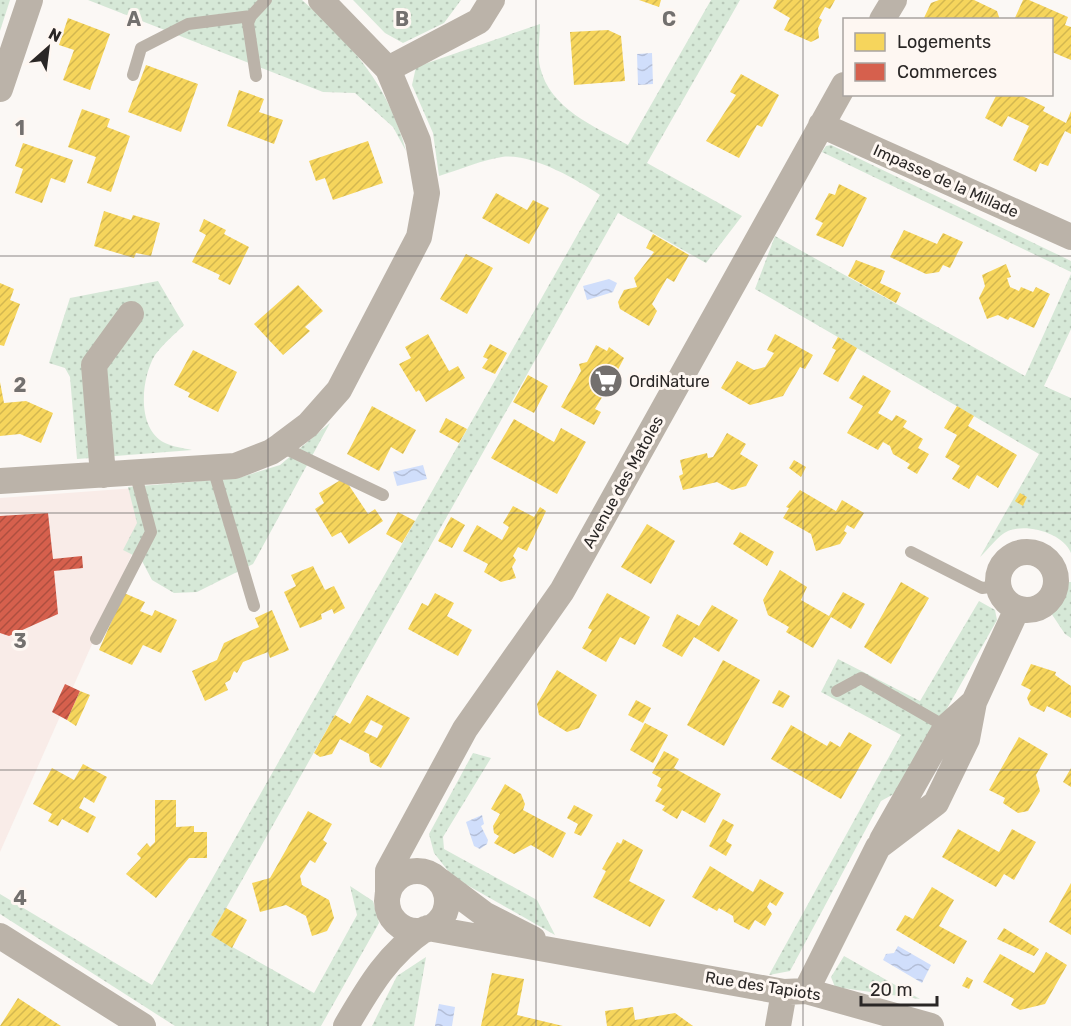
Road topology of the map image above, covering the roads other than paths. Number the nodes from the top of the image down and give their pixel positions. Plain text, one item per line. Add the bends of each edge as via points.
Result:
1 (30, 0) edge
2 (266, 0) edge
3 (321, 0) edge
4 (492, 0) edge
5 (894, 0) edge
6 (251, 16) junction
7 (883, 18) edge
8 (388, 69) junction
9 (133, 75) dead end
10 (256, 76) dead end
11 (843, 87) edge
12 (0, 89) edge
13 (821, 125) junction
14 (1071, 237) edge
15 (131, 314) dead end
16 (280, 446) junction
17 (213, 468) junction
18 (135, 472) junction
19 (104, 475) junction
20 (0, 481) edge
21 (383, 495) dead end
22 (911, 552) dead end
23 (998, 586) junction
24 (254, 606) dead end
25 (1017, 609) junction
26 (96, 639) dead end
27 (837, 691) dead end
28 (956, 733) junction
29 (423, 808) junction
30 (434, 877) junction
31 (389, 905) junction
32 (426, 929) junction
33 (0, 936) edge
34 (557, 951) junction
35 (376, 974) junction
36 (795, 991) junction
37 (143, 1026) edge
38 (346, 1026) edge
39 (778, 1026) edge
40 (931, 1026) edge

1 - 12 street
2 - 6 lane
3 - 8 street
4 - 8 street via 479,21
5 - 7 street
6 - 9 lane via 188,24 159,37 141,48
6 - 10 lane via 248,23
8 - 16 street via 418,141 427,193 419,237 339,390 308,425
11 - 13 street, Avenue des Matoles
13 - 14 street, Impasse de la Millade
13 - 29 street, Avenue des Matoles via 562,591 465,729
15 - 19 street via 94,365
16 - 17 street via 235,465
16 - 21 lane
17 - 18 street
17 - 24 lane
18 - 19 street
18 - 26 lane via 152,532
19 - 20 street
22 - 23 lane via 982,588
23 - 25 street via 1004,600
23 - 25 street via 999,571 1008,558 1022,552 1047,560 1056,579 1050,598 1031,610
25 - 28 street
27 - 28 lane via 861,678
28 - 36 street via 936,803 878,847
29 - 30 street, Avenue des Matoles via 419,839 422,856
29 - 31 street, Avenue des Matoles via 388,871
30 - 31 street via 411,871 403,874 396,879
30 - 32 street via 445,889 446,908 442,917
30 - 34 street, Rue des Tapiots via 484,914
31 - 32 street via 396,922 411,930
31 - 35 street, Avenue des Matoles
32 - 34 street, Rue des Tapiots
32 - 35 street, Avenue des Matoles
33 - 37 street
34 - 36 street, Rue des Tapiots
35 - 38 street, Avenue des Matoles
36 - 39 street
36 - 40 street, Rue des Tapiots

